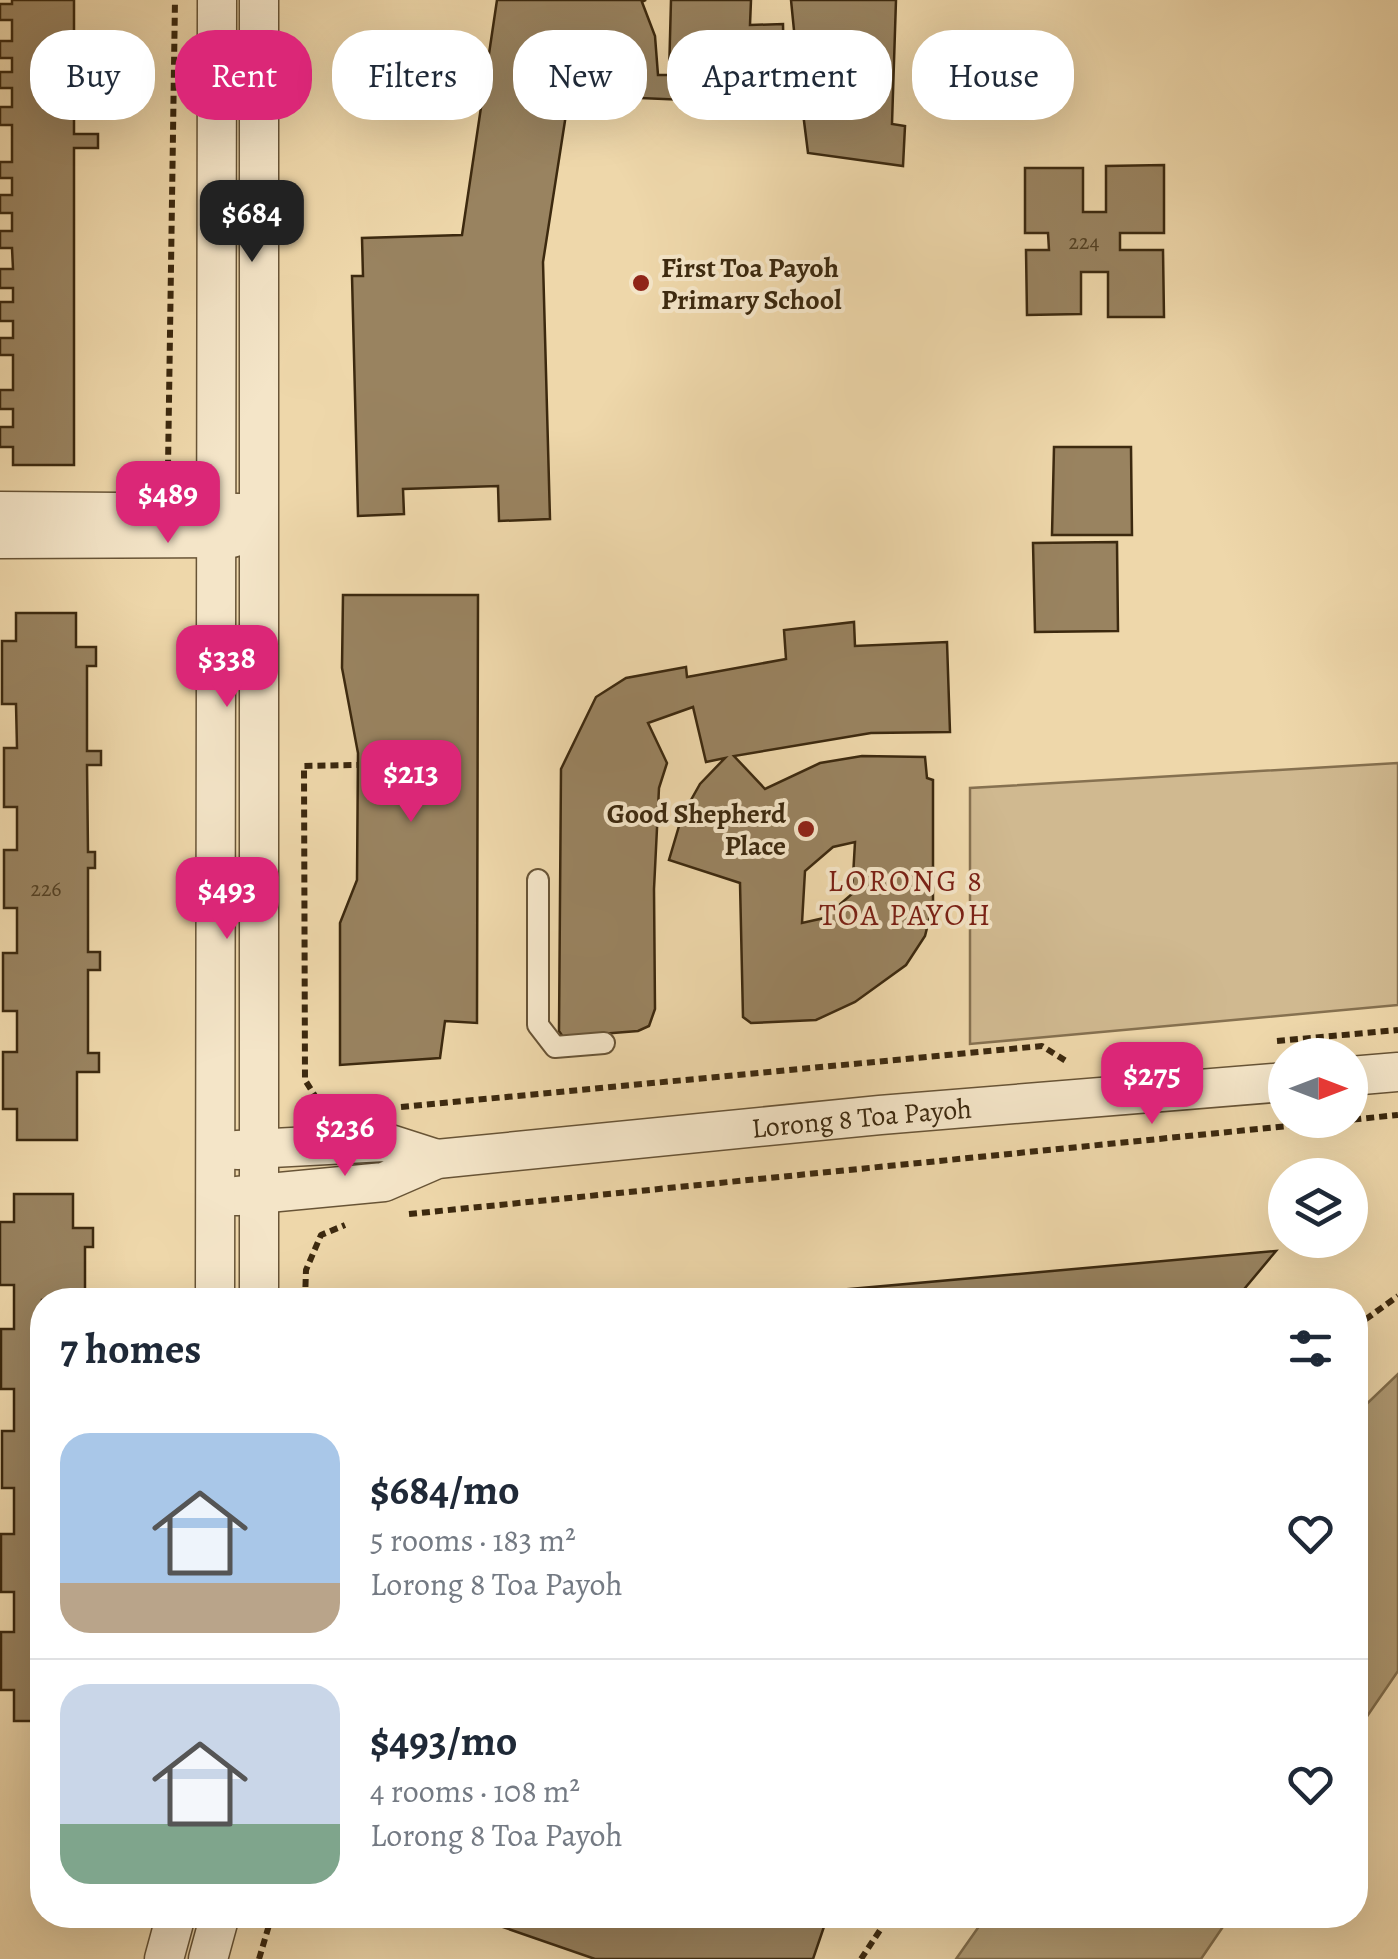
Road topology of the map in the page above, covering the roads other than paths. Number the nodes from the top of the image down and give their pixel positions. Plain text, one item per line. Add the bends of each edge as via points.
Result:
1 (217, 0) edge
2 (259, 0) edge
3 (0, 511) edge
4 (218, 526) junction
5 (260, 526) junction
6 (0, 539) edge
7 (538, 880) dead end
8 (604, 1043) dead end
9 (1398, 1072) edge
10 (1368, 1074) edge
11 (1268, 1083) edge
12 (260, 1149) junction
13 (216, 1151) junction
14 (437, 1159) junction
15 (259, 1194) junction
16 (216, 1199) junction
17 (215, 1288) edge
18 (258, 1288) edge
19 (172, 1928) edge
20 (216, 1928) edge
21 (164, 1959) edge
22 (208, 1959) edge

1 - 4 street
2 - 5 street
3 - 4 street
4 - 5 street
4 - 6 street
4 - 13 street
5 - 12 street
7 - 8 lane via 538,1025 555,1048
9 - 10 street
11 - 14 street, Lorong 8 Toa Payoh
12 - 13 street, Lorong 8 Toa Payoh
12 - 14 street, Lorong 8 Toa Payoh via 384,1142
12 - 15 street
13 - 16 street
14 - 15 street, Lorong 8 Toa Payoh via 384,1182
15 - 16 street, Lorong 8 Toa Payoh
15 - 18 street
16 - 17 street
19 - 21 street
20 - 22 street

